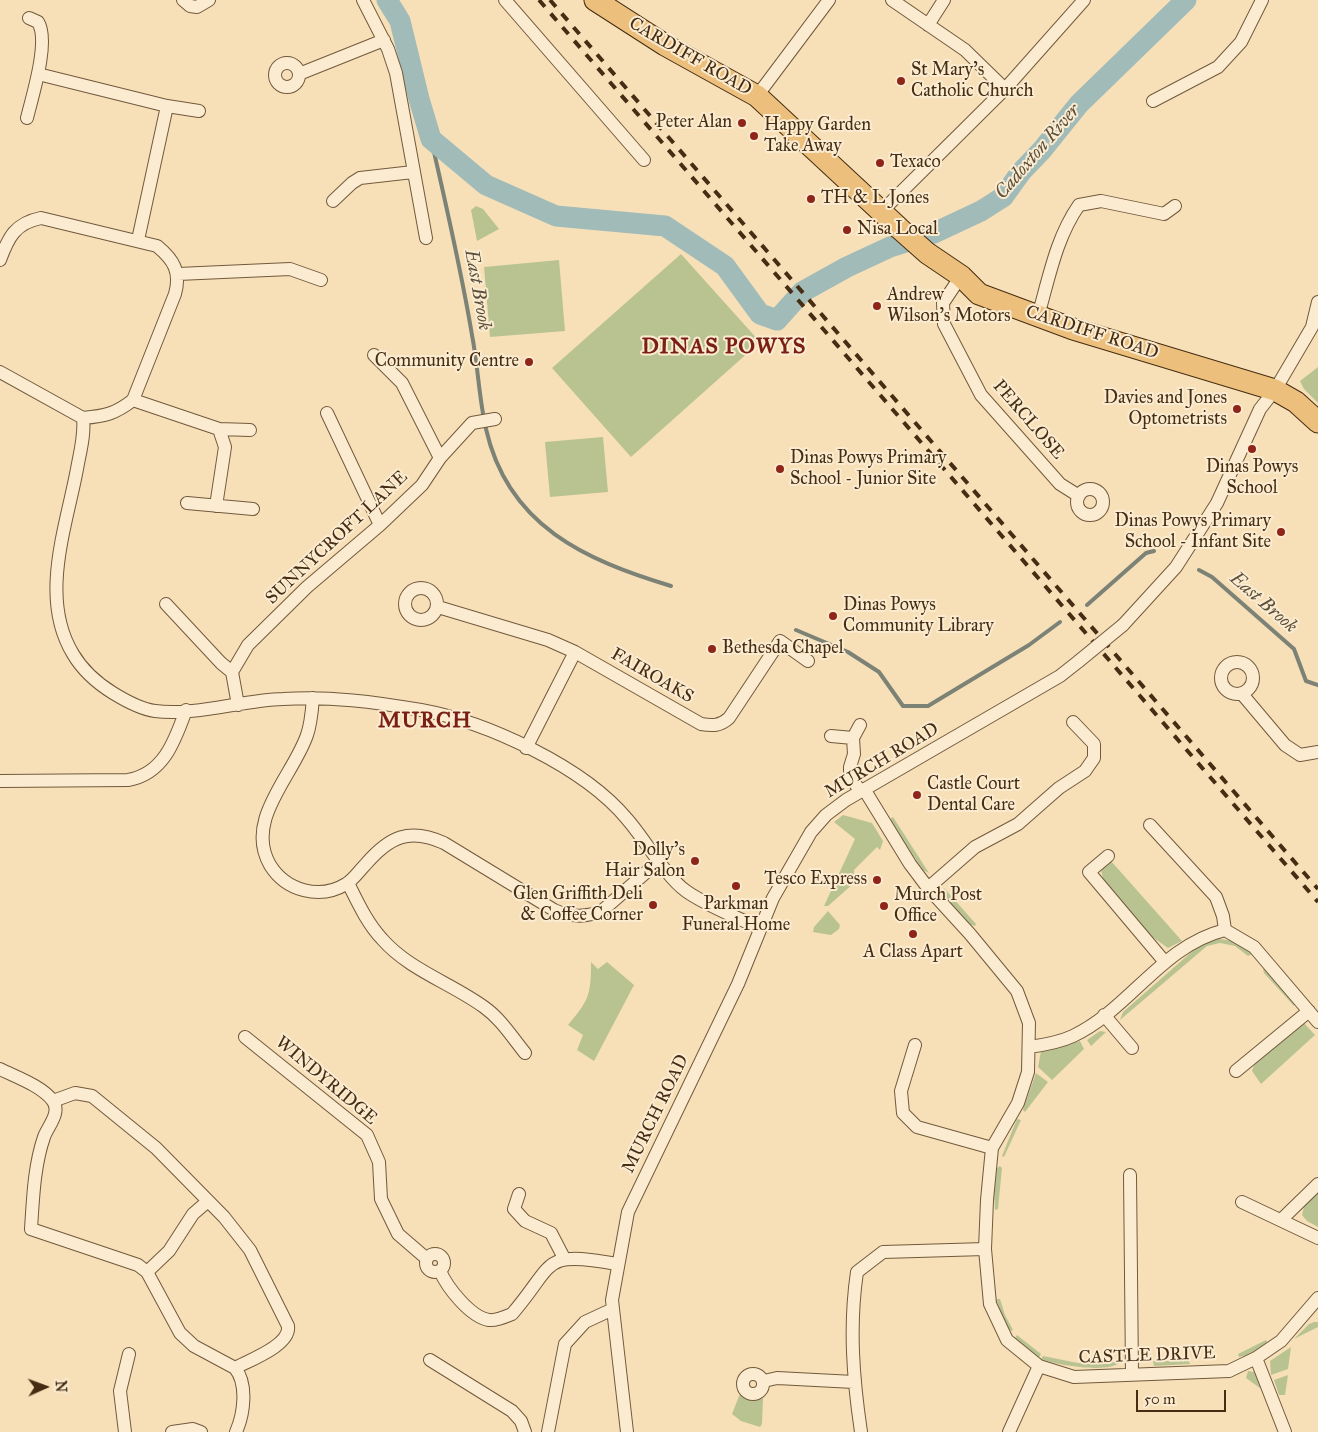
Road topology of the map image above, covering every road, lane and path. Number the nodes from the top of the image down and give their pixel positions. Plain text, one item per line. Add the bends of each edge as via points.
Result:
1 (183, 0) edge
2 (209, 0) edge
3 (363, 0) edge
4 (505, 0) edge
5 (595, 0) edge
6 (829, 0) edge
7 (892, 0) edge
8 (944, 0) edge
9 (1084, 0) edge
10 (1262, 0) edge
11 (29, 18) dead end
12 (928, 24) junction
13 (384, 40) junction
14 (38, 74) junction
15 (299, 74) dead end
16 (1005, 89) junction
17 (757, 96) junction
18 (1153, 101) dead end
19 (167, 106) junction
20 (199, 111) dead end
21 (27, 118) dead end
22 (644, 160) dead end
23 (413, 172) junction
24 (333, 201) dead end
25 (1175, 206) dead end
26 (881, 212) junction
27 (426, 238) dead end
28 (138, 240) junction
29 (0, 260) edge
30 (178, 274) junction
31 (961, 276) junction
32 (321, 280) dead end
33 (1318, 302) edge
34 (1038, 316) junction
35 (1315, 326) edge
36 (374, 355) dead end
37 (0, 372) edge
38 (1275, 390) junction
39 (132, 400) junction
40 (328, 413) dead end
41 (83, 418) junction
42 (495, 419) dead end
43 (1318, 422) edge
44 (219, 429) junction
45 (250, 430) dead end
46 (440, 458) junction
47 (1079, 496) dead end
48 (187, 503) dead end
49 (216, 506) junction
50 (252, 509) dead end
51 (380, 525) junction
52 (166, 604) dead end
53 (438, 607) dead end
54 (575, 652) junction
55 (808, 661) dead end
56 (232, 672) junction
57 (1242, 694) dead end
58 (313, 698) junction
59 (238, 704) junction
60 (186, 710) junction
61 (1073, 722) dead end
62 (860, 725) dead end
63 (830, 736) dead end
64 (853, 738) junction
65 (526, 748) junction
66 (1318, 752) edge
67 (0, 781) edge
68 (862, 790) junction
69 (1150, 825) dead end
70 (1108, 856) dead end
71 (659, 860) junction
72 (348, 883) junction
73 (928, 888) junction
74 (759, 928) junction
75 (1225, 930) junction
76 (1164, 962) junction
77 (1308, 1011) junction
78 (1104, 1015) junction
79 (1318, 1022) edge
80 (245, 1036) dead end
81 (915, 1045) dead end
82 (1029, 1047) junction
83 (1132, 1048) dead end
84 (525, 1053) dead end
85 (0, 1069) edge
86 (1236, 1071) dead end
87 (53, 1101) junction
88 (992, 1148) junction
89 (1130, 1175) dead end
90 (1318, 1184) edge
91 (519, 1194) dead end
92 (208, 1201) junction
93 (1242, 1202) dead end
94 (1281, 1220) junction
95 (1318, 1238) edge
96 (985, 1249) junction
97 (564, 1258) junction
98 (617, 1264) junction
99 (147, 1272) junction
100 (1318, 1298) edge
101 (613, 1309) junction
102 (1313, 1312) edge
103 (129, 1354) dead end
104 (1256, 1358) junction
105 (430, 1360) dead end
106 (1039, 1366) junction
107 (235, 1368) junction
108 (1132, 1374) junction
109 (764, 1381) dead end
110 (854, 1382) junction
111 (125, 1432) edge
112 (172, 1432) edge
113 (201, 1432) edge
114 (236, 1432) edge
115 (525, 1432) edge
116 (548, 1432) edge
117 (627, 1432) edge
118 (860, 1432) edge
119 (1010, 1432) edge
120 (1285, 1432) edge

1 - 2 street via 197,7
3 - 13 street
4 - 22 street
5 - 17 main road, CARDIFF ROAD via 665,45
6 - 17 street
7 - 12 street
8 - 12 street
9 - 16 street
10 - 18 street via 1241,42 1218,67
11 - 14 street via 38,22 43,32
12 - 16 street via 965,50
13 - 15 street
13 - 23 street via 396,73
14 - 19 street
14 - 21 street
16 - 26 street
17 - 26 main road, CARDIFF ROAD
19 - 20 street
19 - 28 street
23 - 24 street via 360,178
23 - 27 street
25 - 34 street via 1164,214 1101,201 1079,205 1066,224 1056,251
26 - 31 main road, CARDIFF ROAD via 927,253
28 - 29 street via 41,218 30,220 14,231
28 - 30 street via 157,246 168,255
30 - 32 street via 290,269
30 - 39 street via 175,294
31 - 34 main road, CARDIFF ROAD via 979,294
31 - 47 street, PERCLOSE via 943,303 944,324 981,395 1060,484
33 - 35 street, MURCH ROAD
34 - 38 main road, CARDIFF ROAD
35 - 38 street, MURCH ROAD
36 - 46 street via 402,383
37 - 41 street
38 - 43 main road, CARDIFF ROAD via 1296,402
38 - 68 street, MURCH ROAD, bridge via 1260,409 1216,503 1182,559 1123,625 1060,676
39 - 41 street via 120,411
39 - 44 street
40 - 51 street
41 - 60 street via 83,438 56,582 56,605 65,636 82,667 104,688 137,706 155,711
42 - 46 street, SUNNYCROFT LANE via 472,423
44 - 45 street
44 - 49 street via 225,447
46 - 51 street, SUNNYCROFT LANE via 422,485
48 - 49 street
49 - 50 street
51 - 56 street, SUNNYCROFT LANE via 307,587 248,645
52 - 56 street
53 - 54 street, FAIROAKS via 548,640
54 - 55 street, FAIROAKS via 701,724 715,726 722,724 736,709 780,641
54 - 65 street
56 - 59 street
57 - 66 street via 1285,745 1300,755
58 - 59 street
58 - 65 street via 343,698 424,711 479,727
58 - 72 street via 307,735 269,808 262,838 264,850 276,873 303,891 330,891
59 - 60 street
60 - 67 street via 166,755 144,777 128,780
61 - 73 street via 1094,744 1094,758 1085,771 1059,788 1018,824 975,846
62 - 64 street
63 - 64 street
64 - 68 street, CASTLE DRIVE via 850,776
65 - 71 street via 568,769 604,796 628,820
68 - 73 street, CASTLE DRIVE
68 - 74 street, MURCH ROAD via 826,815 811,832
69 - 75 street via 1216,897
70 - 76 street via 1089,872
71 - 72 street via 603,910 576,916 554,910 430,837 406,836 384,844
71 - 74 street via 684,890
72 - 84 street via 364,916 382,939 411,964 486,1008
73 - 82 street, CASTLE DRIVE via 1017,991 1029,1023
74 - 98 street, MURCH ROAD via 738,984 628,1212
75 - 76 street via 1204,935
75 - 77 street via 1254,947
76 - 78 street
77 - 79 street
77 - 86 street
78 - 82 street via 1073,1036
78 - 83 street
80 - 97 street, WINDYRIDGE via 367,1135 380,1162 381,1199 398,1234 427,1259 426,1266 430,1271 440,1271 446,1284 464,1305 481,1317 490,1320 512,1314 546,1268
81 - 88 street via 900,1091 903,1113 917,1127
82 - 88 street, CASTLE DRIVE via 1028,1072 1018,1103
85 - 87 street
87 - 92 street via 75,1092 92,1096 156,1148
87 - 99 street via 55,1113 44,1136 37,1164 31,1229 124,1259
88 - 96 street, CASTLE DRIVE
89 - 108 street
90 - 94 street
91 - 97 street via 514,1209 525,1221 551,1233
92 - 99 street via 193,1214 169,1251
92 - 107 street via 250,1250 289,1329 286,1339
93 - 94 street
94 - 95 street
96 - 106 street, CASTLE DRIVE via 990,1304 994,1313 1007,1340
96 - 110 street via 883,1252 858,1272 853,1304
97 - 98 street
98 - 101 street, MURCH ROAD
99 - 107 street via 180,1333 194,1346
100 - 102 street, CASTLE DRIVE
101 - 116 street via 585,1322 565,1344
101 - 117 street, MURCH ROAD
102 - 104 street, CASTLE DRIVE
103 - 111 street via 120,1391
104 - 108 street, CASTLE DRIVE via 1229,1371
104 - 120 street
105 - 115 street via 512,1411
106 - 108 street, CASTLE DRIVE via 1074,1377
106 - 119 street
107 - 114 street via 243,1400 241,1421
109 - 110 street via 776,1378
110 - 118 street
112 - 113 street via 193,1429

